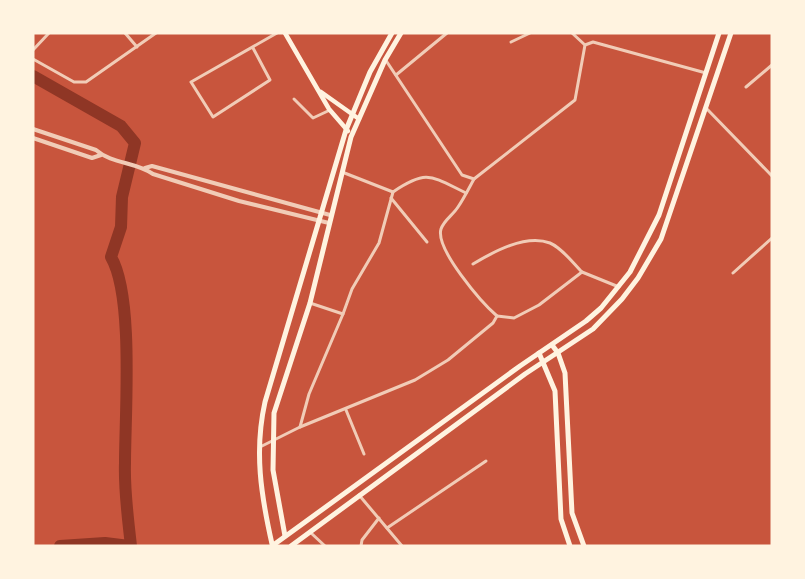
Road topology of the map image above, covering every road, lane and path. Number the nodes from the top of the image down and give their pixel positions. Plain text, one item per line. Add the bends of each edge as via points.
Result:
1 (50, 33) edge
2 (125, 33) edge
3 (156, 33) edge
4 (277, 33) edge
5 (285, 33) edge
6 (447, 33) edge
7 (530, 33) edge
8 (572, 33) edge
9 (719, 33) edge
10 (731, 33) edge
11 (390, 34) edge
12 (399, 36) edge
13 (511, 42) dead end
14 (585, 45) junction
15 (137, 47) junction
16 (253, 48) junction
17 (33, 50) edge
18 (381, 53) junction
19 (33, 59) edge
20 (385, 60) junction
21 (772, 65) edge
22 (706, 73) junction
23 (396, 75) junction
24 (746, 87) dead end
25 (319, 91) junction
26 (294, 99) dead end
27 (706, 108) junction
28 (330, 110) junction
29 (352, 114) junction
30 (359, 119) junction
31 (33, 129) edge
32 (346, 130) junction
33 (352, 133) junction
34 (33, 138) edge
35 (102, 155) junction
36 (145, 168) junction
37 (341, 172) junction
38 (772, 176) edge
39 (474, 179) junction
40 (393, 192) junction
41 (466, 193) junction
42 (391, 198) junction
43 (322, 213) junction
44 (330, 215) junction
45 (320, 221) junction
46 (329, 224) junction
47 (772, 238) edge
48 (427, 242) dead end
49 (473, 264) dead end
50 (582, 272) junction
51 (733, 273) dead end
52 (619, 286) junction
53 (310, 303) junction
54 (343, 314) junction
55 (497, 316) junction
56 (552, 345) junction
57 (539, 353) junction
58 (558, 353) junction
59 (543, 362) junction
60 (346, 410) junction
61 (300, 427) junction
62 (272, 442) junction
63 (258, 447) junction
64 (364, 454) dead end
65 (486, 461) dead end
66 (359, 495) junction
67 (379, 518) junction
68 (387, 528) junction
69 (309, 531) junction
70 (285, 536) junction
71 (272, 545) edge
72 (289, 546) edge
73 (325, 546) edge
74 (361, 546) edge
75 (402, 546) edge
76 (570, 546) edge
77 (584, 546) edge

1 - 17 street
2 - 15 street
3 - 15 street
4 - 16 street
5 - 25 main road
6 - 23 street
7 - 13 street
8 - 14 street
9 - 22 main road
10 - 27 main road
11 - 12 street
11 - 18 main road
12 - 20 main road
14 - 22 street via 593,42
14 - 39 street via 575,100
15 - 19 street via 86,82 74,82
16 - 16 street via 270,80 213,117 191,82
18 - 20 street
18 - 29 main road
20 - 23 street
20 - 30 main road
21 - 24 street
22 - 52 main road via 659,215
23 - 39 street via 462,175
25 - 28 main road
25 - 29 main road
26 - 28 street via 313,118
27 - 38 street
27 - 58 main road via 655,250 607,315
28 - 32 main road
29 - 30 main road
29 - 32 main road
30 - 33 main road
31 - 35 street
32 - 33 main road
32 - 43 main road
33 - 37 main road
34 - 35 street via 92,158
35 - 36 street
36 - 43 street via 152,166
36 - 45 street via 153,174 239,201
37 - 40 street
37 - 44 main road
39 - 41 street
40 - 41 street via 417,176 435,178
40 - 42 street
41 - 55 street via 440,232 446,253 472,290
42 - 48 street
42 - 54 street via 379,243 352,289
43 - 44 street
43 - 45 main road
44 - 46 main road
45 - 46 street
45 - 63 main road via 265,402
46 - 53 main road
47 - 51 street
49 - 50 street via 497,250 543,242 561,251
50 - 52 street
50 - 55 street via 539,305 514,318
52 - 56 main road via 586,321
53 - 54 street
53 - 62 main road via 277,400
54 - 61 street via 309,394
55 - 60 street via 440,365
56 - 57 main road
56 - 58 main road
57 - 59 main road
57 - 70 main road
58 - 59 main road
58 - 77 main road via 565,373 572,513
59 - 66 main road
59 - 76 main road via 555,391 561,519
60 - 61 street
60 - 64 street
61 - 62 street
62 - 63 street
62 - 70 main road via 275,490
63 - 71 main road via 260,483
65 - 68 street
66 - 67 street
66 - 69 main road
67 - 68 street
67 - 74 street
68 - 75 street
69 - 72 main road
69 - 73 street
70 - 71 main road
70 - 72 main road

